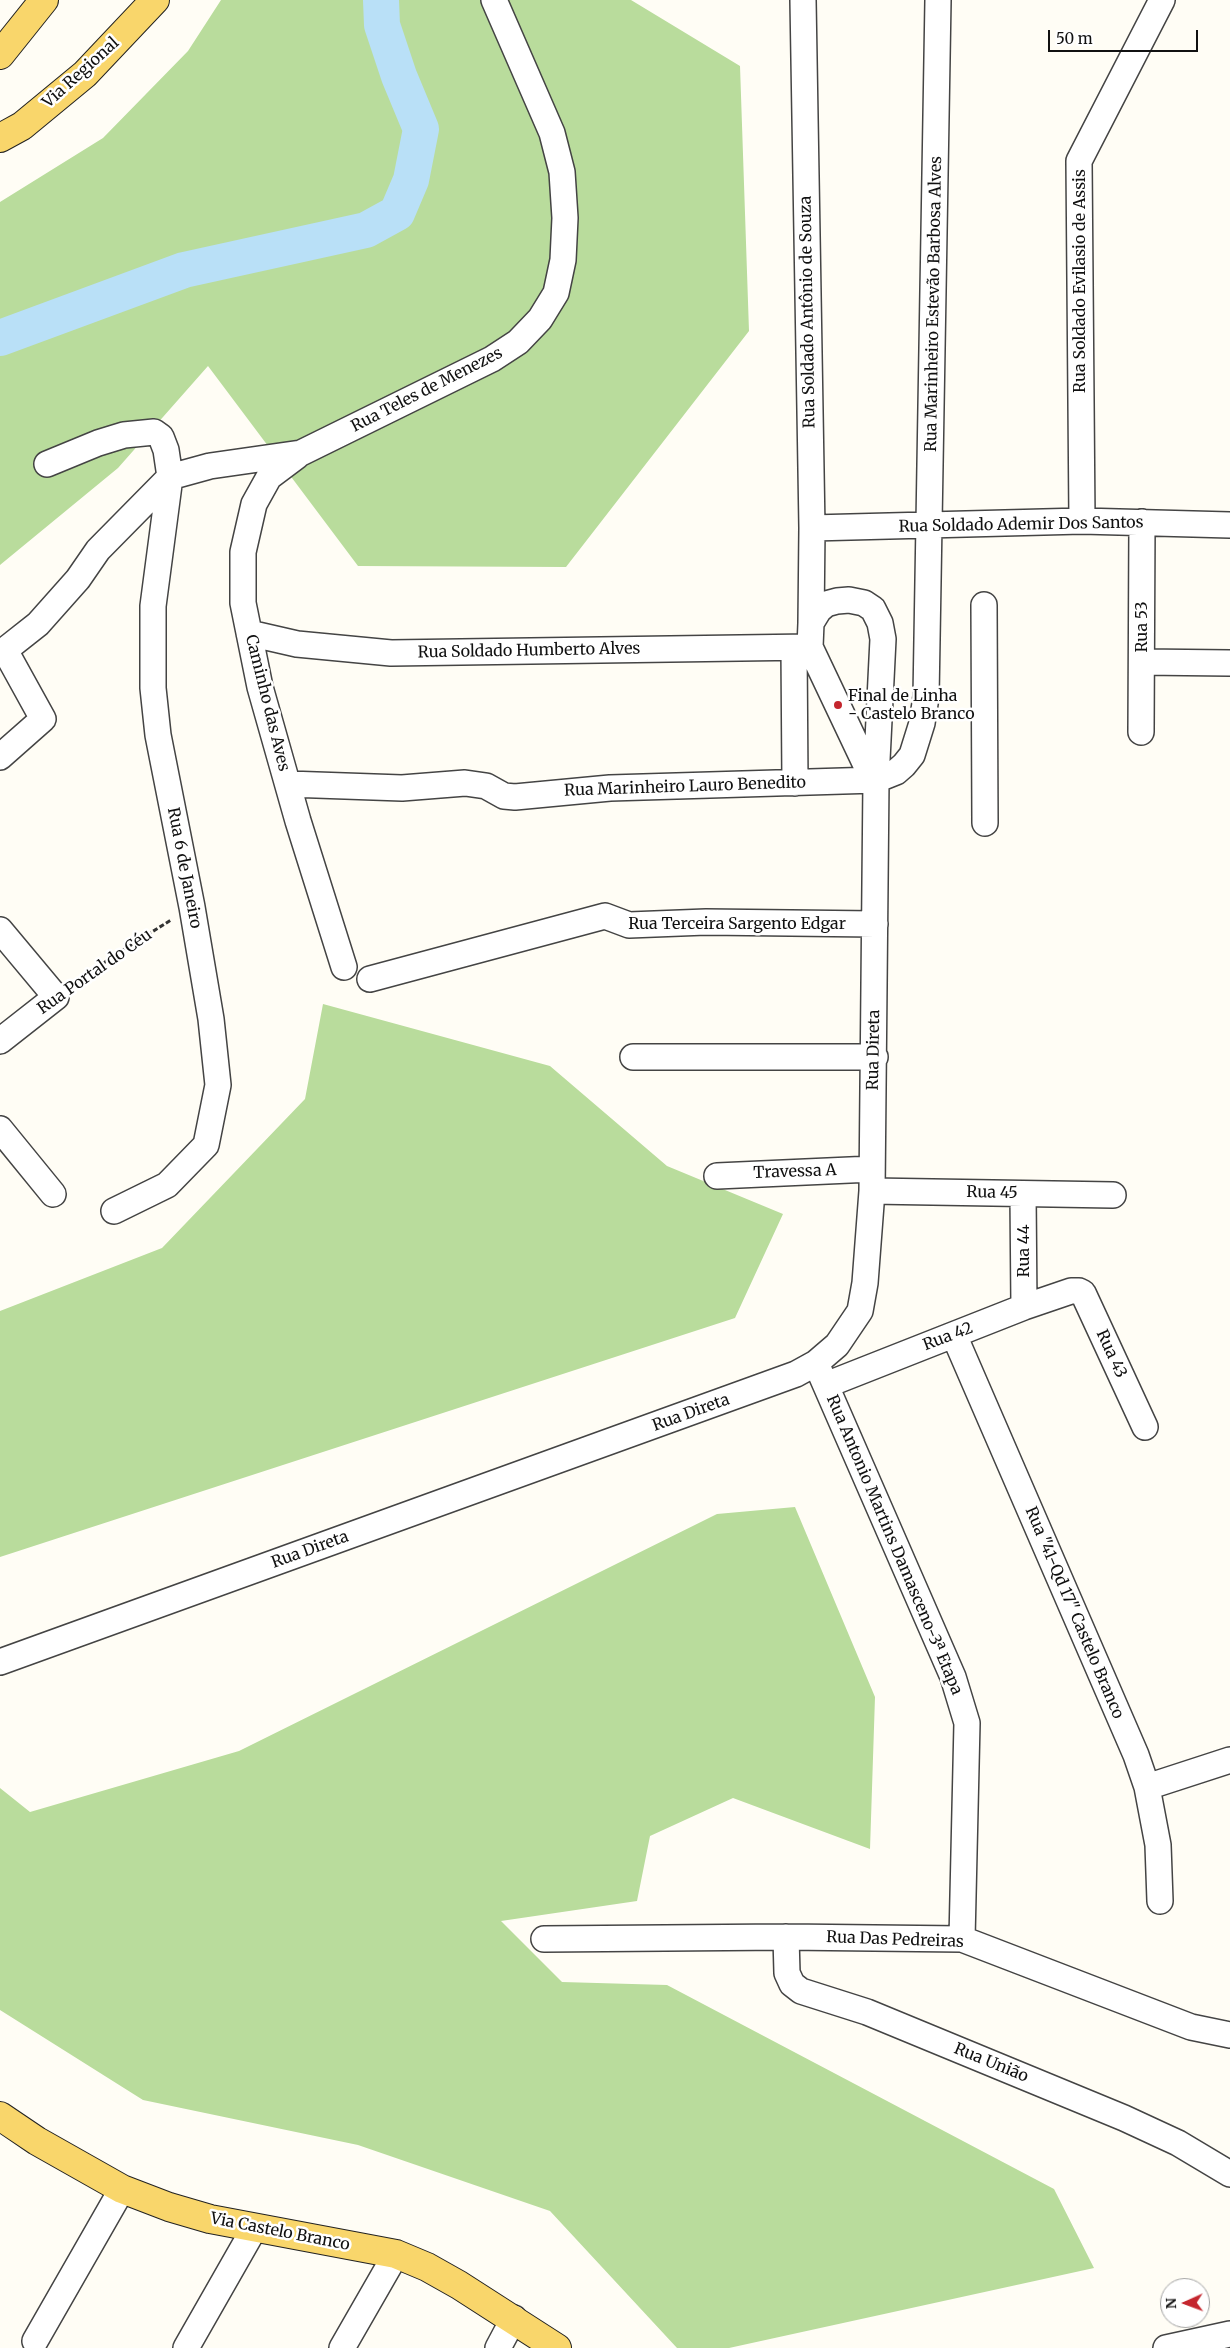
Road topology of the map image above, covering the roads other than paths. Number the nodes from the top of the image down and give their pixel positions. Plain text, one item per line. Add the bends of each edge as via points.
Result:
1 (44, 0) edge
2 (155, 0) edge
3 (494, 0) edge
4 (803, 0) edge
5 (938, 0) edge
6 (1162, 0) edge
7 (0, 55) edge
8 (0, 138) edge
9 (301, 453) junction
10 (47, 464) dead end
11 (170, 477) junction
12 (1082, 522) junction
13 (1142, 522) junction
14 (931, 526) junction
15 (1230, 526) edge
16 (812, 528) junction
17 (984, 605) dead end
18 (249, 633) junction
19 (805, 639) junction
20 (3, 653) edge
21 (1142, 662) junction
22 (1230, 663) edge
23 (1140, 732) dead end
24 (0, 757) edge
25 (876, 780) junction
26 (795, 783) junction
27 (288, 784) junction
28 (985, 823) dead end
29 (875, 924) junction
30 (0, 930) edge
31 (344, 967) dead end
32 (370, 979) dead end
33 (0, 1041) edge
34 (633, 1057) dead end
35 (875, 1057) junction
36 (0, 1129) edge
37 (717, 1176) dead end
38 (872, 1180) junction
39 (53, 1194) dead end
40 (1023, 1194) junction
41 (1113, 1195) dead end
42 (114, 1212) dead end
43 (1071, 1291) joint
44 (1024, 1307) junction
45 (954, 1335) junction
46 (821, 1374) junction
47 (1145, 1427) dead end
48 (0, 1662) edge
49 (1230, 1760) edge
50 (1147, 1787) junction
51 (1160, 1900) dead end
52 (786, 1937) junction
53 (544, 1939) dead end
54 (962, 1939) junction
55 (1230, 2035) edge
56 (0, 2116) edge
57 (1230, 2174) edge
58 (122, 2189) junction
59 (255, 2227) junction
60 (396, 2254) junction
61 (514, 2318) junction
62 (1230, 2334) edge
63 (35, 2341) dead end
64 (186, 2348) edge
65 (342, 2348) edge
66 (498, 2348) edge
67 (557, 2348) edge
68 (1166, 2348) edge

1 - 7 main road
2 - 8 main road, Via Regional via 85,74 22,126
3 - 9 street, Rua Teles de Menezes via 552,133 562,172 563,260 556,293 540,319 518,342 492,359
4 - 16 street, Rua Soldado Antônio de Souza
5 - 14 street, Rua Marinheiro Estevão Barbosa Alves
6 - 12 street, Rua Soldado Evilasio de Assis via 1079,161
9 - 11 street, Rua Teles de Menezes via 210,466
9 - 18 street, Caminho das Aves via 275,470 264,483 254,504 241,577
10 - 11 street, Rua 6 de Janeiro via 124,435 154,432 161,437 166,450
11 - 20 street via 98,550 78,579 38,624
11 - 42 street, Rua 6 de Janeiro via 153,606 153,688 158,734 192,907 218,1085 206,1144 167,1185
12 - 13 street, Rua Soldado Ademir Dos Santos
12 - 14 street, Rua Soldado Ademir Dos Santos
13 - 15 street, Rua Soldado Ademir Dos Santos
13 - 21 street, Rua 53
14 - 16 street, Rua Soldado Ademir Dos Santos
14 - 25 street, Rua Marinheiro Estevão Barbosa Alves via 926,697 922,723 912,755 904,765
16 - 19 street, Rua Soldado Antônio de Souza
17 - 28 street
18 - 19 street, Rua Soldado Humberto Alves via 297,644 391,653
18 - 27 street, Caminho das Aves via 260,687
19 - 25 street
19 - 25 street, Rua Direta via 819,610 826,604 849,600 873,609 883,639
19 - 26 street, Rua Soldado Antônio de Souza
20 - 24 street via 43,714 43,721
21 - 22 street
21 - 23 street, Rua 53
25 - 26 street, Rua Marinheiro Lauro Benedito
25 - 29 street, Rua Direta
26 - 27 street, Rua Marinheiro Lauro Benedito via 610,788 514,797 504,796 486,786 465,783 402,788
27 - 31 street, Caminho das Aves
29 - 32 street, Rua Terceira Sargento Edgar via 706,922 629,925 620,924 613,918 597,917
29 - 35 street, Rua Direta
30 - 33 street, Rua Portal do Céu via 56,997
34 - 35 street
35 - 38 street, Rua Direta
36 - 39 street
37 - 38 street, Travessa A
38 - 40 street, Rua 45
38 - 46 street, Rua Direta via 860,1311
40 - 41 street, Rua 45
40 - 44 street, Rua 44
43 - 44 street, Rua 42
43 - 47 street, Rua 43 via 1083,1293
44 - 45 street, Rua 42
45 - 46 street, Rua 42
45 - 50 street, Rua "41-Qd 17" Castelo Branco
46 - 48 street, Rua Direta via 796,1374
46 - 54 street, Rua Antonio Martins Damasceno-3ª Etapa via 953,1677 967,1724
49 - 50 street
50 - 51 street, Rua "41-Qd 17" Castelo Branco via 1158,1845
52 - 53 street, Rua Das Pedreiras
52 - 54 street, Rua Das Pedreiras
52 - 57 street, Rua União via 786,1973 800,1991 867,2012 1124,2118
54 - 55 street, Rua Das Pedreiras via 1191,2027
56 - 58 main road, Via Castelo Branco
58 - 59 main road, Via Castelo Branco via 210,2219
58 - 63 street
59 - 60 main road, Via Castelo Branco
59 - 64 street
60 - 61 main road, Via Castelo Branco via 426,2266
60 - 65 street
61 - 66 street
61 - 67 main road, Via Castelo Branco
62 - 68 street

